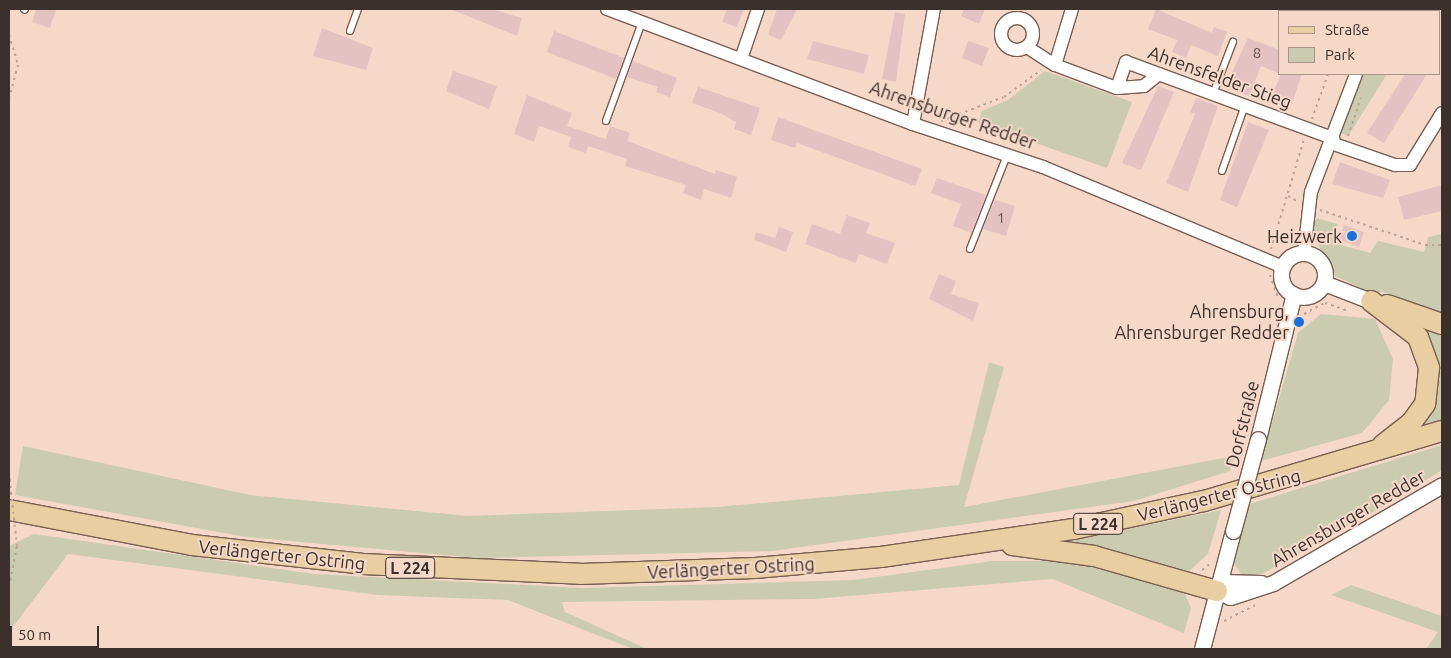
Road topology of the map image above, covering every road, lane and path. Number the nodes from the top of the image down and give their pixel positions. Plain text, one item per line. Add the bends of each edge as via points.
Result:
1 (358, 9) edge
2 (607, 9) edge
3 (758, 9) edge
4 (934, 9) edge
5 (1072, 9) edge
6 (642, 22) junction
7 (350, 31) dead end
8 (9, 35) edge
9 (1233, 42) dead end
10 (1026, 47) dead end
11 (741, 59) junction
12 (1051, 62) junction
13 (1159, 74) junction
14 (1328, 75) edge
15 (1356, 75) edge
16 (1117, 88) junction
17 (1213, 94) junction
18 (1362, 96) dead end
19 (9, 99) edge
20 (1245, 105) junction
21 (1442, 113) edge
22 (606, 121) dead end
23 (914, 124) junction
24 (1309, 129) junction
25 (1332, 140) junction
26 (1346, 148) junction
27 (1007, 155) junction
28 (1222, 171) dead end
29 (1308, 206) junction
30 (1442, 245) edge
31 (970, 249) dead end
32 (1304, 253) junction
33 (1267, 260) junction
34 (1283, 267) junction
35 (1324, 284) junction
36 (1294, 294) junction
37 (1371, 301) junction
38 (1290, 310) junction
39 (1348, 311) dead end
40 (1442, 324) edge
41 (1442, 431) edge
42 (1361, 458) junction
43 (9, 473) edge
44 (1442, 486) edge
45 (9, 510) edge
46 (990, 542) junction
47 (9, 587) edge
48 (1218, 587) junction
49 (1202, 649) edge

1 - 7 lane
2 - 6 street, Ahrensburger Redder
3 - 11 street
4 - 23 street
5 - 12 street
6 - 11 street, Ahrensburger Redder
6 - 22 lane
8 - 19 path via 18,65
9 - 17 lane
10 - 12 street
11 - 23 street, Ahrensburger Redder
12 - 16 street
12 - 23 path via 1004,97 936,122
13 - 16 street via 1144,86
13 - 16 street, Ahrensfelder Stieg via 1126,62
13 - 17 street, Ahrensfelder Stieg
14 - 24 path
15 - 25 street
17 - 20 street, Ahrensfelder Stieg
18 - 26 path
20 - 24 street, Ahrensfelder Stieg
20 - 28 lane
21 - 26 street, Ahrensfelder Stieg via 1410,165
23 - 27 street, Ahrensburger Redder
24 - 25 street, Ahrensfelder Stieg
24 - 33 path
25 - 26 street, Ahrensfelder Stieg
25 - 29 street
27 - 31 lane
27 - 33 street, Ahrensburger Redder
29 - 30 path via 1425,245
29 - 32 street
32 - 34 street via 1291,256
32 - 35 street via 1322,263
33 - 34 street, Ahrensburger Redder
34 - 36 street via 1282,280
35 - 36 street via 1311,295
35 - 37 street
36 - 38 street, Dorfstraße
37 - 40 main road
37 - 42 main road via 1418,337 1430,379 1425,404 1411,423
38 - 39 path via 1304,314 1324,303
38 - 48 street, Dorfstraße, bridge
41 - 42 main road, Verlängerter Ostring / L 224
42 - 46 main road, Verlängerter Ostring / L 224 via 1167,509
43 - 47 path, bridge via 17,546
44 - 48 street, Ahrensburger Redder via 1274,583 1230,597
45 - 46 main road, Verlängerter Ostring / L 224 via 192,545 363,564 500,574 626,574 755,568
46 - 48 main road via 1094,556
48 - 49 street, Dorfstraße

